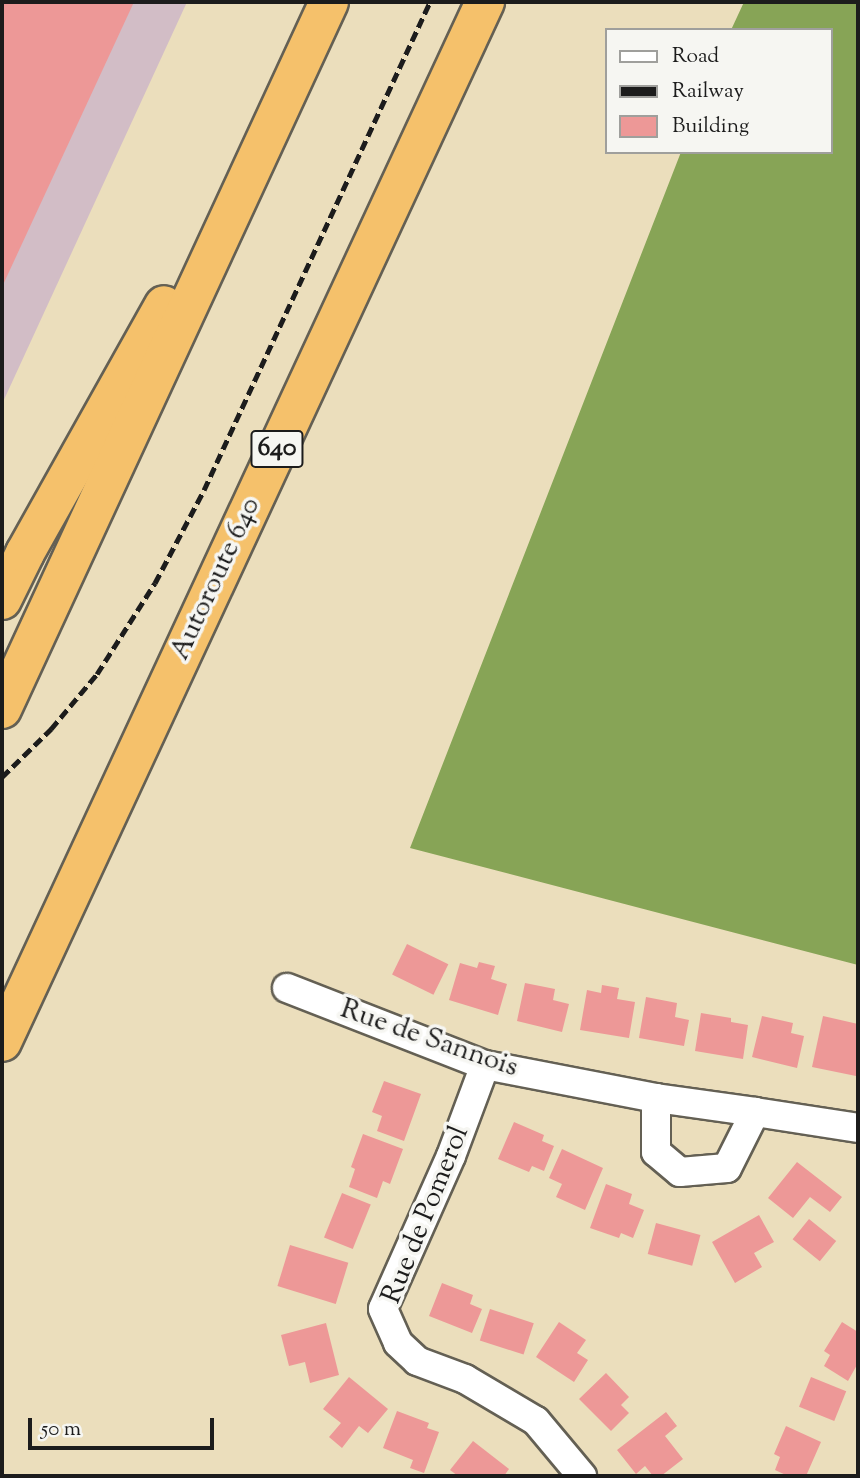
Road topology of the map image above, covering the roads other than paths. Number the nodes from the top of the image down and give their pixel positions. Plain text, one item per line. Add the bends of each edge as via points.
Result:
1 (329, 2) edge
2 (485, 2) edge
3 (308, 46) junction
4 (2, 600) edge
5 (2, 709) edge
6 (286, 988) dead end
7 (2, 1042) edge
8 (485, 1065) junction
9 (656, 1098) junction
10 (755, 1112) junction
11 (858, 1128) edge
12 (582, 1476) edge

1 - 3 highway
2 - 7 highway, Autoroute 640 / 640
3 - 4 highway
3 - 5 highway
6 - 8 street, Rue de Sannois
8 - 9 street, Rue de Sannois
8 - 12 street, Rue de Pomerol via 451,1156 383,1309 398,1343 417,1361 465,1380 536,1421
9 - 10 street, Rue de Sannois
9 - 10 street via 656,1152 680,1172 727,1168
10 - 11 street, Rue de Sannois

